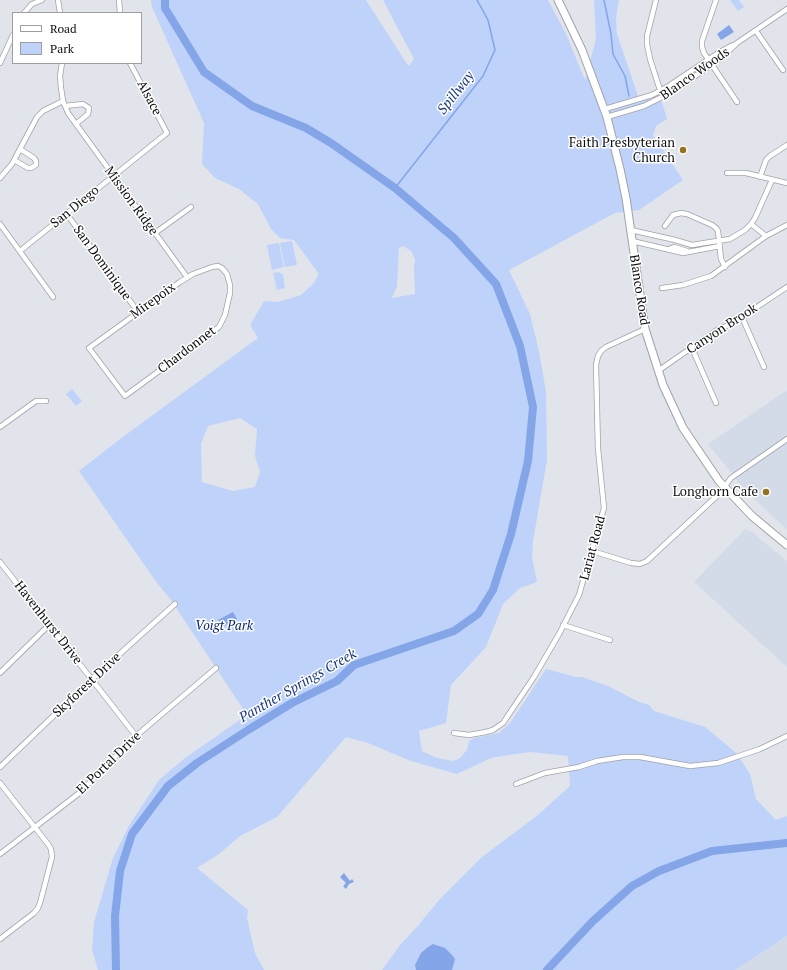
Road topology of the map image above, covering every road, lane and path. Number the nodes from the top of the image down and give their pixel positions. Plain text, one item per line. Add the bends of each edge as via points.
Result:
1 (42, 0) edge
2 (58, 0) edge
3 (119, 0) edge
4 (558, 0) edge
5 (656, 0) edge
6 (716, 0) edge
7 (787, 9) edge
8 (24, 12) edge
9 (60, 12) edge
10 (120, 12) edge
11 (756, 30) junction
12 (12, 37) edge
13 (737, 44) junction
14 (708, 59) junction
15 (0, 63) edge
16 (62, 64) edge
17 (131, 64) edge
18 (712, 65) junction
19 (782, 70) dead end
20 (660, 90) junction
21 (664, 97) junction
22 (63, 101) junction
23 (737, 102) dead end
24 (66, 106) junction
25 (604, 109) junction
26 (607, 118) junction
27 (76, 124) junction
28 (167, 133) joint
29 (787, 145) edge
30 (20, 149) junction
31 (14, 160) junction
32 (727, 172) dead end
33 (113, 176) junction
34 (760, 177) junction
35 (0, 178) edge
36 (772, 180) junction
37 (787, 183) edge
38 (191, 207) dead end
39 (66, 213) junction
40 (0, 224) edge
41 (751, 224) junction
42 (787, 225) edge
43 (665, 226) dead end
44 (631, 230) junction
45 (155, 233) junction
46 (766, 236) junction
47 (632, 240) junction
48 (720, 244) junction
49 (20, 251) junction
50 (724, 267) junction
51 (222, 268) joint
52 (187, 277) junction
53 (787, 287) edge
54 (662, 288) dead end
55 (53, 297) dead end
56 (138, 312) junction
57 (742, 317) junction
58 (645, 329) junction
59 (89, 348) joint
60 (692, 348) junction
61 (764, 367) dead end
62 (658, 371) junction
63 (46, 401) dead end
64 (716, 403) dead end
65 (0, 427) edge
66 (787, 440) edge
67 (724, 488) junction
68 (787, 545) edge
69 (592, 551) junction
70 (0, 562) edge
71 (2, 568) edge
72 (175, 604) dead end
73 (49, 625) junction
74 (563, 626) junction
75 (610, 640) dead end
76 (216, 668) dead end
77 (0, 673) edge
78 (92, 679) junction
79 (454, 733) dead end
80 (136, 736) junction
81 (787, 736) edge
82 (0, 767) edge
83 (0, 783) edge
84 (516, 784) dead end
85 (35, 828) junction
86 (0, 854) edge
87 (0, 939) edge

1 - 8 street via 32,4
2 - 9 street
3 - 10 street
4 - 25 main road, Blanco Road via 582,50
5 - 20 street via 646,44
6 - 14 street via 702,41
7 - 11 street, Blanco Woods
11 - 13 street, Blanco Woods
11 - 19 street
12 - 15 street
13 - 14 street, Blanco Woods
13 - 18 street, Blanco Woods
14 - 18 street
14 - 20 street, Blanco Woods
16 - 22 street, Mission Ridge via 60,82
17 - 28 street, Alsace
18 - 21 street, Blanco Woods
18 - 23 street
20 - 21 street
20 - 25 street, Blanco Woods via 631,102
21 - 26 street, Blanco Woods
22 - 24 street, Mission Ridge
22 - 30 street via 43,110
24 - 27 street, Mission Ridge
24 - 27 street via 83,104 89,108 88,114
25 - 26 main road, Blanco Road
26 - 44 main road, Blanco Road via 620,169
27 - 33 street, Mission Ridge
28 - 33 street, San Diego
29 - 34 street via 766,160
30 - 31 street
30 - 31 street via 34,158 35,167 28,168
31 - 35 street
32 - 34 street
33 - 39 street, San Diego
33 - 45 street, Mission Ridge
34 - 36 street
36 - 37 street
36 - 41 street
38 - 45 street
39 - 49 street, San Diego
39 - 56 street, San Dominique
40 - 49 street
41 - 46 street
41 - 48 street via 738,235
42 - 46 street
43 - 48 street via 673,215 687,214 716,228
44 - 47 main road, Blanco Road
44 - 48 street via 692,245
45 - 52 street, Mission Ridge
46 - 50 street
47 - 48 street via 683,253
47 - 58 main road, Blanco Road
48 - 50 street
49 - 55 street
50 - 54 street via 706,279
51 - 52 street, Mirepoix via 212,266
51 - 59 street, Chardonnet via 227,274 230,293 225,315 219,327 125,396
52 - 56 street, Mirepoix
53 - 57 street, Canyon Brook
56 - 59 street, Mirepoix
57 - 60 street, Canyon Brook via 717,330
57 - 61 street
58 - 62 main road, Blanco Road
58 - 69 street, Lariat Road via 606,347 598,356 596,364 598,449 604,508
60 - 62 street, Canyon Brook
60 - 64 street
62 - 67 main road, Blanco Road via 675,414
63 - 65 street via 36,401
66 - 67 street via 731,478
67 - 68 main road, Blanco Road
67 - 69 street via 647,561 640,564 631,563
69 - 74 street, Lariat Road via 580,591
70 - 71 street, Havenhurst Drive
71 - 73 street, Havenhurst Drive
72 - 78 street, Skyforest Drive
73 - 77 street
73 - 78 street, Havenhurst Drive
74 - 75 street
74 - 79 street, Lariat Road via 503,724 486,732 469,735
76 - 80 street, El Portal Drive
78 - 80 street, Havenhurst Drive
78 - 82 street, Skyforest Drive
80 - 85 street, El Portal Drive via 78,794
81 - 84 street via 760,749 718,763 690,766 640,757 623,757 545,773
83 - 85 street
85 - 86 street, El Portal Drive
85 - 87 street via 51,849 52,857 40,903 34,913

